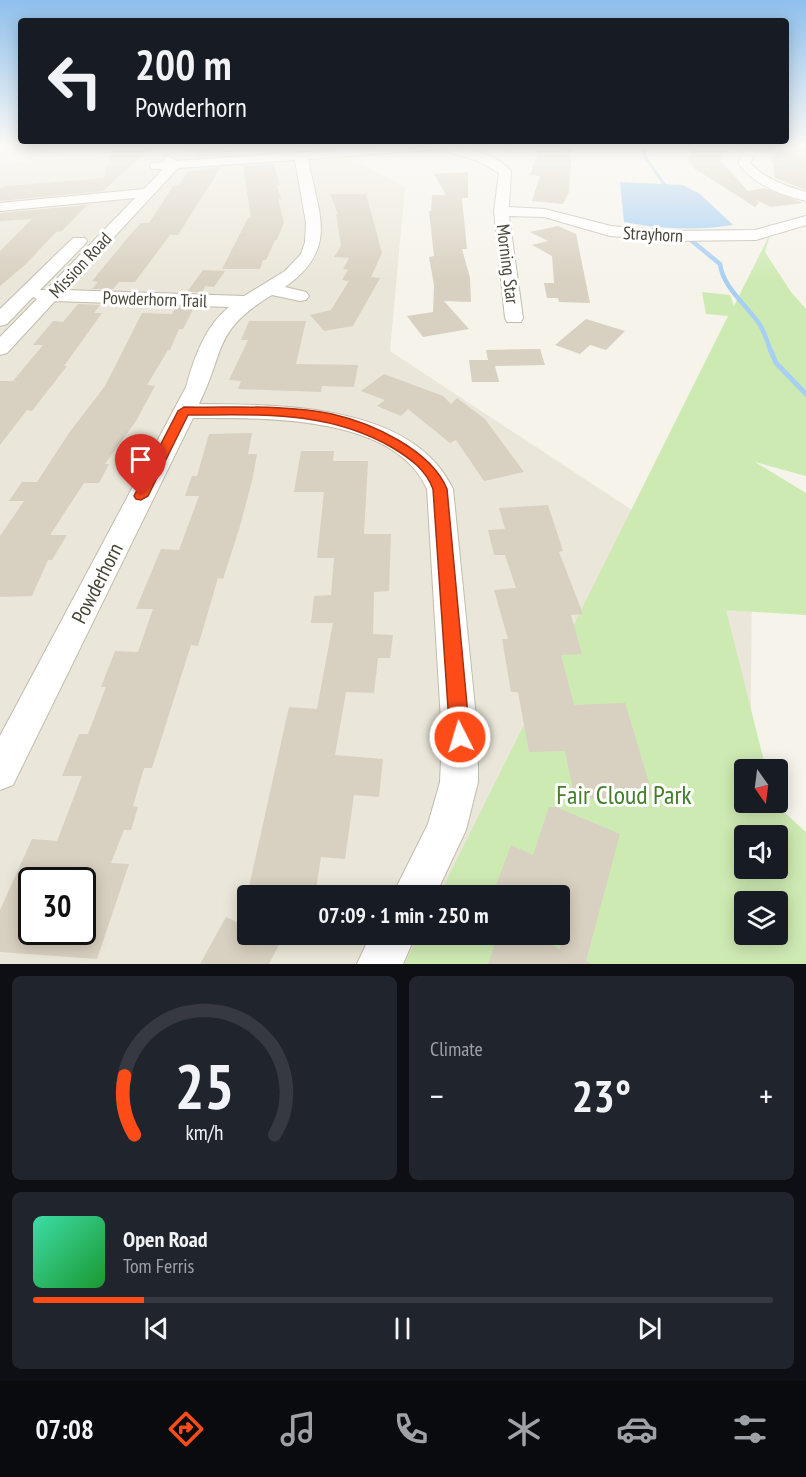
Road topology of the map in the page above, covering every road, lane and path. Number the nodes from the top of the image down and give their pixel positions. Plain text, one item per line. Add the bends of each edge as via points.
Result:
1 (130, 191) edge
2 (307, 191) edge
3 (503, 191) edge
4 (791, 191) edge
5 (147, 193) joint
6 (127, 194) junction
7 (806, 197) edge
8 (0, 207) edge
9 (501, 211) junction
10 (806, 220) edge
11 (270, 289) junction
12 (26, 294) junction
13 (51, 296) junction
14 (300, 296) dead end
15 (248, 302) junction
16 (514, 318) dead end
17 (0, 320) edge
18 (0, 349) edge
19 (184, 411) junction
20 (0, 773) edge
21 (418, 885) edge
22 (389, 945) edge
23 (380, 964) edge

1 - 6 street, Mission Road
2 - 11 street, Powderhorn via 314,232 312,245 298,267
3 - 9 street, Morning Star
4 - 7 street
5 - 6 street
5 - 13 street, Mission Road
6 - 8 street
6 - 12 street, Mission Road
9 - 10 street, Strayhorn via 545,213 610,231 670,236 756,235
9 - 16 street, Morning Star
11 - 14 street
11 - 15 street, Powderhorn
12 - 13 street, Powderhorn Trail
12 - 17 street, Mission Road
13 - 15 street, Powderhorn Trail
13 - 18 street, Mission Road
15 - 19 street, Powderhorn via 216,333
19 - 20 street, Powderhorn
19 - 21 street via 268,412 330,418 398,445 416,456 435,476 440,489 459,725 459,782 446,830
22 - 23 street

